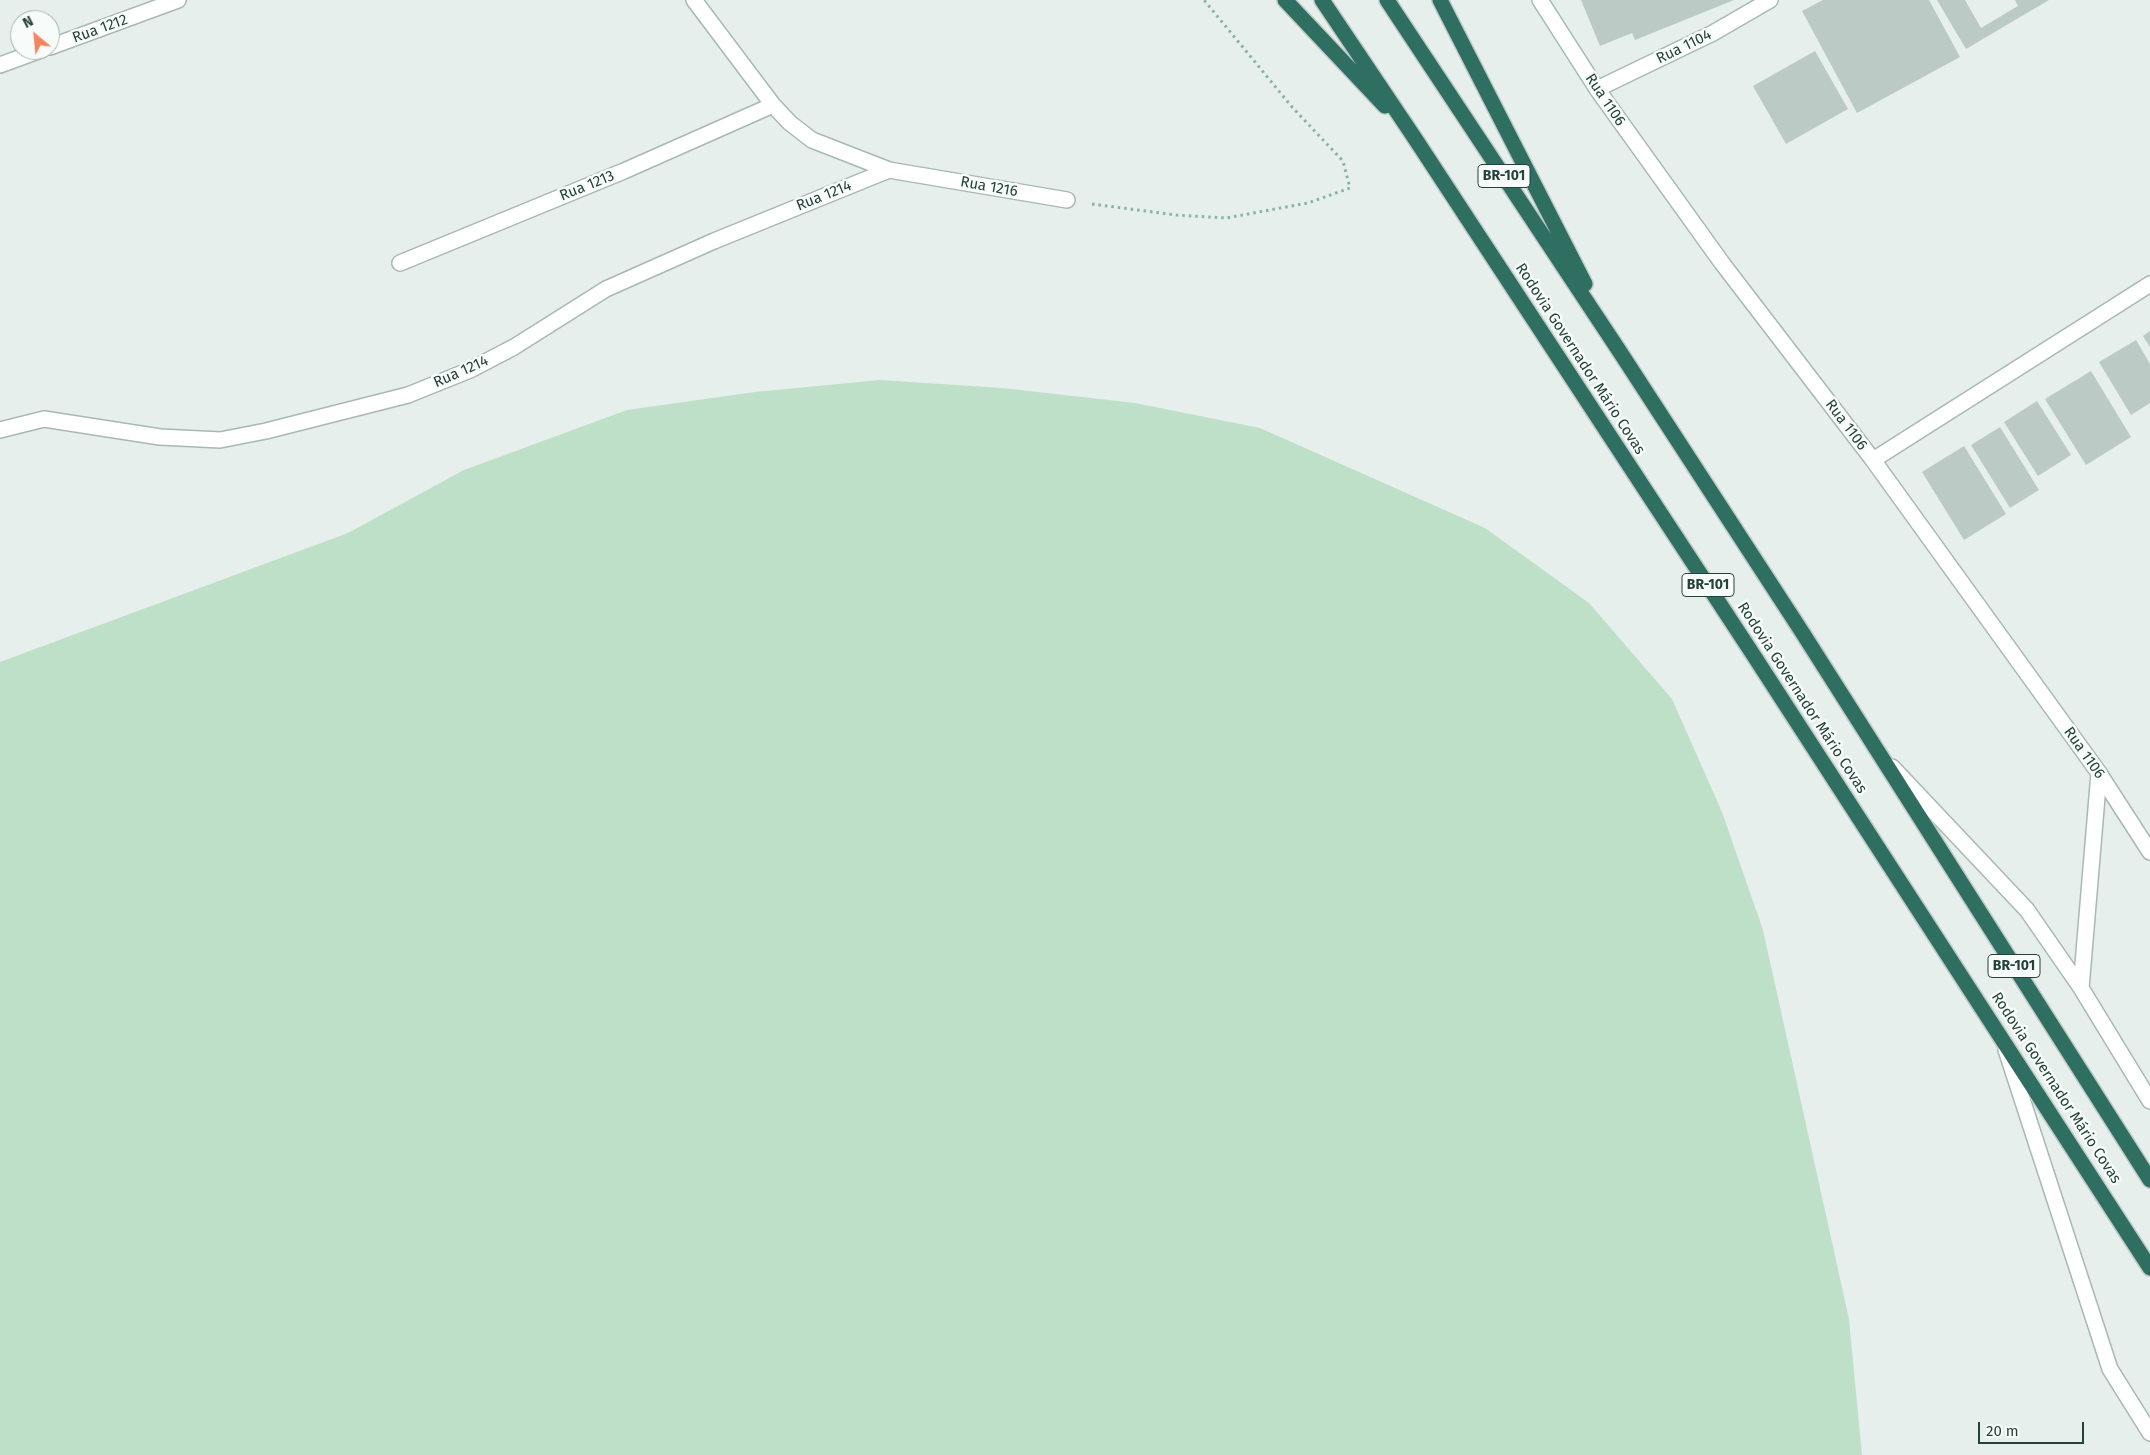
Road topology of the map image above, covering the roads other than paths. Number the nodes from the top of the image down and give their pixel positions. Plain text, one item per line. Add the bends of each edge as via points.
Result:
1 (178, 0) edge
2 (694, 0) edge
3 (1285, 0) edge
4 (1322, 0) edge
5 (1387, 0) edge
6 (1440, 0) edge
7 (1540, 0) edge
8 (1770, 0) edge
9 (60, 43) edge
10 (14, 60) edge
11 (0, 65) edge
12 (1596, 88) junction
13 (773, 105) junction
14 (1414, 136) junction
15 (888, 170) junction
16 (1067, 200) road end
17 (400, 263) dead end
18 (2150, 284) edge
19 (1620, 352) junction
20 (0, 430) edge
21 (1873, 460) junction
22 (1878, 752) junction
23 (2099, 773) junction
24 (2150, 852) edge
25 (2081, 988) junction
26 (2001, 1034) junction
27 (2150, 1101) edge
28 (2150, 1180) edge
29 (2150, 1268) edge
30 (2150, 1433) edge

1 - 9 street, Rua 1212
2 - 13 street, Rua 1216
3 - 14 highway
4 - 14 highway, Rodovia Governador Mário Covas / BR-101
5 - 19 highway, Rodovia Governador Mário Covas / BR-101
6 - 19 highway
7 - 12 street, Rua 1106
8 - 12 street, Rua 1104 via 1713,33
10 - 11 street
12 - 21 street, Rua 1106 via 1722,263
13 - 15 street, Rua 1216 via 812,140
13 - 17 street, Rua 1213 via 624,171
14 - 26 highway, Rodovia Governador Mário Covas / BR-101
15 - 16 street, Rua 1216
15 - 20 street, Rua 1214 via 606,289 514,347 470,370 408,395 266,432 220,440 160,437 44,419
18 - 21 street
19 - 22 highway, Rodovia Governador Mário Covas / BR-101
21 - 23 street, Rua 1106
22 - 25 street via 2027,910
22 - 28 highway, Rodovia Governador Mário Covas / BR-101
23 - 24 street, Rua 1106
23 - 25 street
25 - 27 street
26 - 29 highway, Rodovia Governador Mário Covas / BR-101
26 - 30 street via 2110,1369

